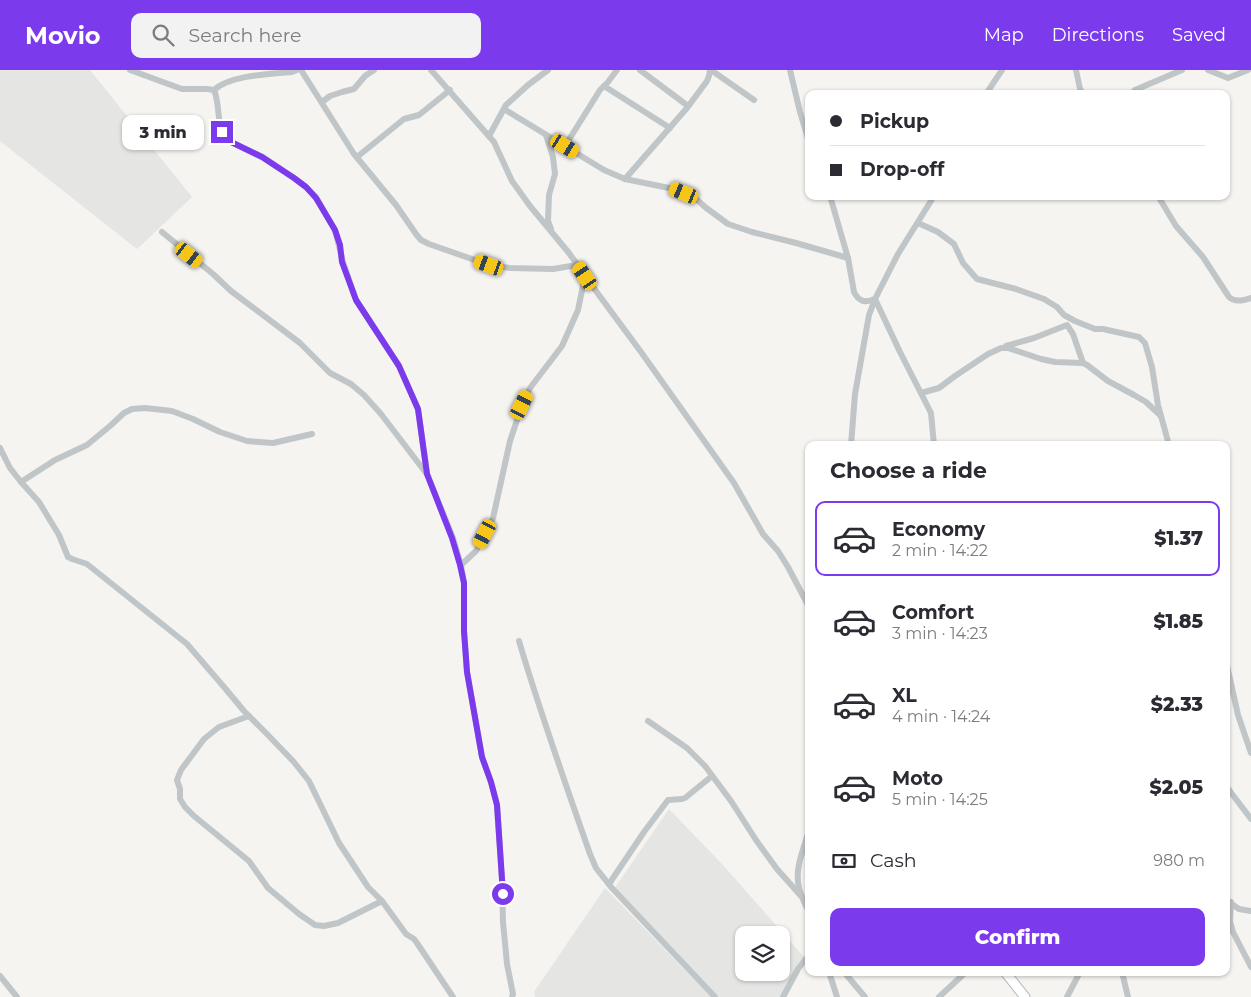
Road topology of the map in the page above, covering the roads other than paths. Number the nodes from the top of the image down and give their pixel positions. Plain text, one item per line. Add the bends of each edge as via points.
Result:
1 (130, 70) edge
2 (299, 70) edge
3 (374, 70) edge
4 (431, 70) edge
5 (548, 70) edge
6 (617, 70) edge
7 (640, 70) edge
8 (711, 70) edge
9 (790, 70) edge
10 (1002, 70) edge
11 (1076, 70) edge
12 (1182, 70) edge
13 (1208, 70) edge
14 (1248, 70) edge
15 (604, 86) junction
16 (214, 90) junction
17 (450, 90) junction
18 (989, 90) edge
19 (1081, 90) edge
20 (1135, 90) edge
21 (754, 100) dead end
22 (322, 102) junction
23 (688, 106) junction
24 (504, 109) junction
25 (670, 128) junction
26 (805, 129) edge
27 (546, 135) junction
28 (490, 136) junction
29 (565, 146) junction
30 (357, 157) junction
31 (625, 179) junction
32 (831, 200) edge
33 (932, 200) edge
34 (1160, 200) edge
35 (918, 223) junction
36 (162, 232) dead end
37 (554, 235) junction
38 (848, 258) junction
39 (577, 265) junction
40 (585, 276) junction
41 (1251, 298) edge
42 (875, 299) junction
43 (1064, 315) junction
44 (1067, 325) junction
45 (1001, 348) junction
46 (1083, 363) junction
47 (922, 393) junction
48 (1162, 417) junction
49 (312, 434) dead end
50 (851, 441) edge
51 (934, 441) edge
52 (1168, 441) edge
53 (0, 448) edge
54 (427, 474) junction
55 (21, 482) junction
56 (460, 565) junction
57 (805, 599) edge
58 (519, 640) dead end
59 (1230, 677) edge
60 (249, 716) junction
61 (648, 721) dead end
62 (1251, 753) edge
63 (712, 776) junction
64 (1230, 791) edge
65 (1251, 818) edge
66 (805, 844) edge
67 (609, 884) junction
68 (801, 896) junction
69 (382, 901) junction
70 (1230, 902) edge
71 (805, 904) edge
72 (1251, 911) edge
73 (1230, 921) edge
74 (805, 959) edge
75 (1251, 967) edge
76 (0, 976) edge
77 (830, 976) edge
78 (847, 976) edge
79 (962, 976) edge
80 (1008, 976) edge
81 (1078, 976) edge
82 (1123, 976) edge
83 (17, 997) edge
84 (452, 997) edge
85 (512, 997) edge
86 (715, 997) edge
87 (783, 997) edge
88 (837, 997) edge
89 (865, 997) edge
90 (939, 997) edge
91 (1026, 997) edge
92 (1067, 997) edge
93 (1128, 997) edge

1 - 16 street via 182,89
2 - 16 street via 234,80
2 - 22 street
3 - 22 street via 354,89 330,96
4 - 17 street
5 - 24 street
6 - 15 street
7 - 23 street
8 - 21 street
8 - 23 street
9 - 26 street
10 - 18 street
11 - 19 street
12 - 20 street
13 - 14 street via 1228,78
15 - 25 street
15 - 29 street
16 - 54 street via 225,137 306,187 335,230 356,300 399,366 418,409
17 - 28 street
17 - 30 street via 419,115 404,119
22 - 30 street
23 - 25 street
24 - 27 street
24 - 28 street
25 - 31 street
27 - 29 street
27 - 37 street via 555,174 549,195 548,221
28 - 37 street via 512,181
29 - 31 street
30 - 39 street via 416,234 429,244 489,265 510,268 553,269
31 - 38 street via 674,189 694,197 728,224
32 - 38 street
33 - 35 street
34 - 41 street via 1229,297 1232,300
35 - 42 street
35 - 43 street via 954,244 963,263 978,279 1044,298
36 - 54 street via 230,291 300,343 330,373 364,395
37 - 39 street
38 - 42 street via 854,292 867,302
39 - 40 street
40 - 56 street via 578,310 562,346 530,388 522,405 510,441 493,518 476,551
40 - 57 street via 734,483 762,534 788,567
42 - 47 street
42 - 50 street via 861,358
43 - 44 street
43 - 48 street via 1095,329 1139,337 1145,343
44 - 45 street
44 - 46 street
45 - 46 street via 1055,362
45 - 47 street via 939,388
46 - 48 street via 1146,402
47 - 51 street via 931,413
48 - 52 street
49 - 55 street via 273,443 247,441 172,411 132,409 87,445 55,460
53 - 55 street
54 - 56 street
55 - 60 street via 39,502 68,557 87,564 186,644
56 - 85 street via 464,583 468,681 482,757 497,805 503,922
58 - 67 street via 590,854
59 - 62 street
60 - 69 street via 309,781 339,843 368,887
60 - 69 street via 219,727 204,739 181,770 177,780 180,799 185,807 249,861 268,888 315,925 338,923
61 - 63 street via 688,748
63 - 67 street via 682,800 668,800
63 - 68 street via 777,869
64 - 65 street
66 - 68 street via 797,881
67 - 86 street
68 - 71 street
69 - 84 street via 406,934 417,943
70 - 72 street via 1239,909
73 - 75 street via 1232,932
74 - 87 street
76 - 83 street
77 - 88 street
78 - 89 street
79 - 90 street
80 - 91 street
81 - 92 street
82 - 93 street

